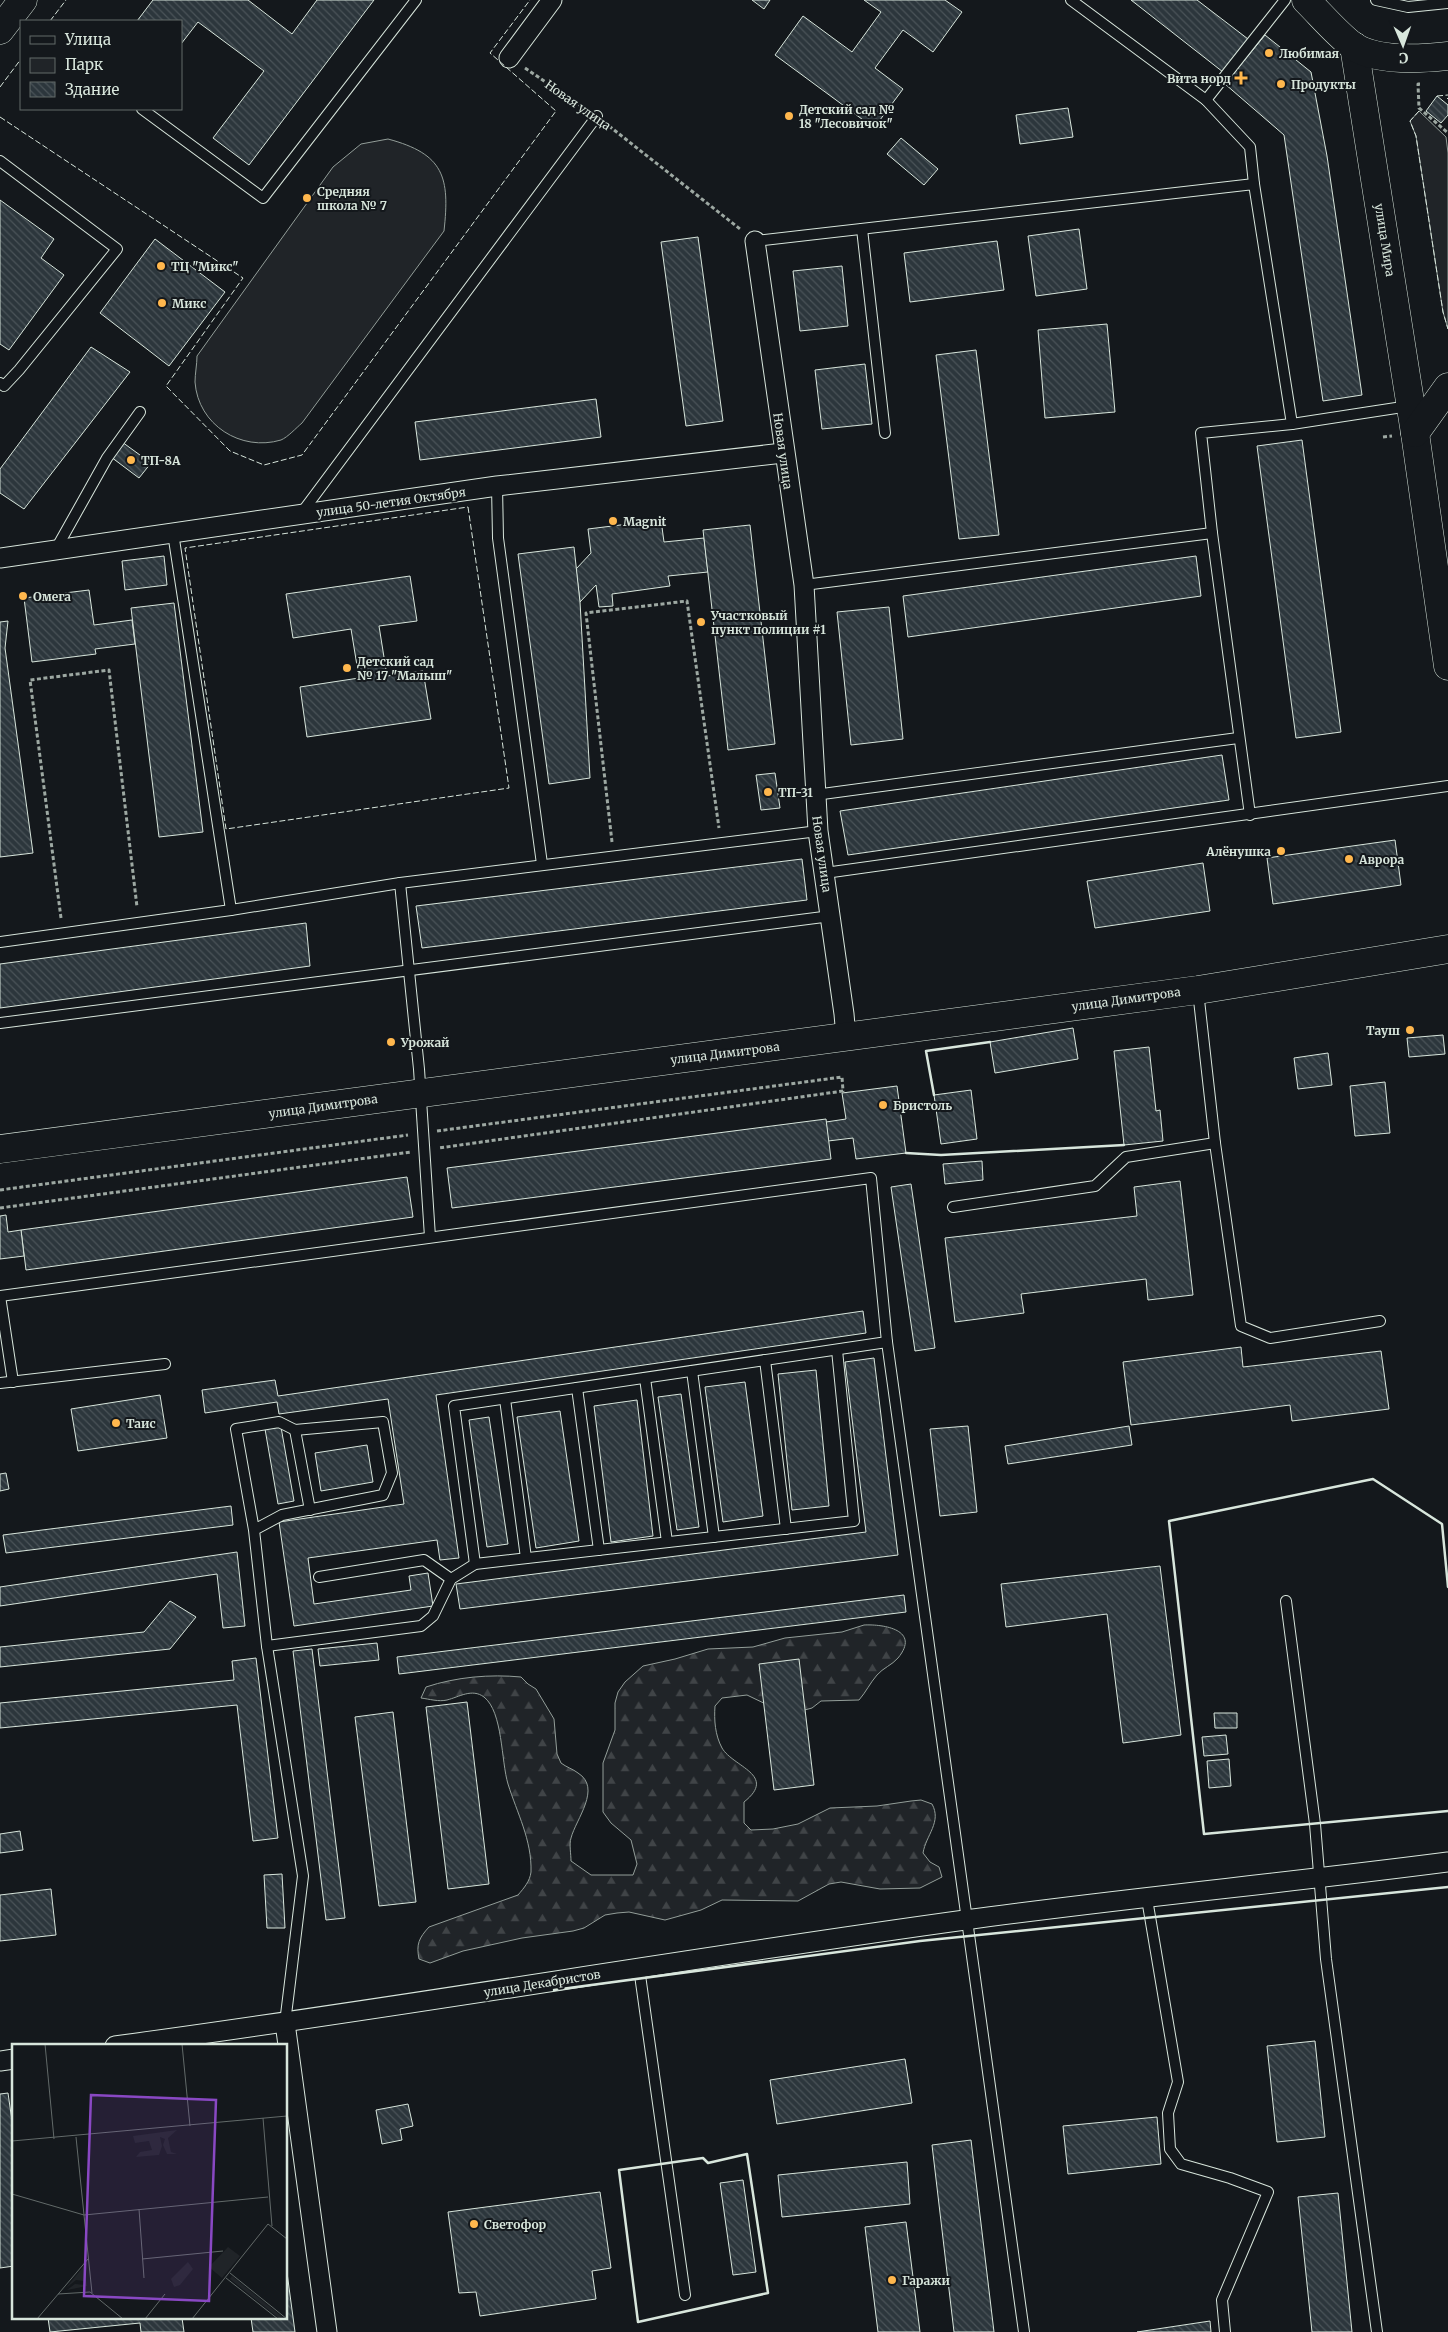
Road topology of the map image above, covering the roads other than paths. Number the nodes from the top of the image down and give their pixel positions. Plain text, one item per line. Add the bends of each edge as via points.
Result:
1 (416, 0) edge
2 (552, 0) edge
3 (1071, 0) edge
4 (1285, 0) edge
5 (1306, 0) edge
6 (1376, 0) edge
7 (1448, 3) edge
8 (1354, 46) junction
9 (1448, 56) edge
10 (510, 58) road end
11 (1206, 100) junction
12 (143, 110) edge
13 (597, 116) road end
14 (0, 161) edge
15 (1254, 184) junction
16 (862, 229) junction
17 (754, 241) joint
18 (1, 387) edge
19 (1448, 387) edge
20 (1410, 406) junction
21 (140, 412) dead end
22 (1292, 424) junction
23 (885, 433) dead end
24 (1415, 433) junction
25 (783, 453) junction
26 (497, 486) junction
27 (300, 516) junction
28 (173, 533) junction
29 (1212, 533) junction
30 (56, 549) junction
31 (0, 558) edge
32 (804, 585) junction
33 (1448, 666) edge
34 (1238, 738) junction
35 (1448, 786) edge
36 (815, 795) junction
37 (1250, 815) junction
38 (818, 831) junction
39 (542, 864) junction
40 (825, 873) junction
41 (400, 883) junction
42 (231, 910) junction
43 (831, 916) junction
44 (0, 942) edge
45 (1448, 949) edge
46 (408, 970) junction
47 (1198, 990) junction
48 (0, 1023) edge
49 (846, 1038) junction
50 (419, 1093) junction
51 (1216, 1143) junction
52 (0, 1148) edge
53 (953, 1207) dead end
54 (430, 1238) junction
55 (0, 1296) edge
56 (1380, 1321) dead end
57 (887, 1342) junction
58 (837, 1350) junction
59 (766, 1360) junction
60 (164, 1364) dead end
61 (692, 1371) junction
62 (645, 1378) junction
63 (13, 1382) junction
64 (0, 1384) edge
65 (576, 1388) junction
66 (505, 1399) junction
67 (295, 1430) junction
68 (310, 1510) junction
69 (786, 1529) junction
70 (254, 1530) junction
71 (714, 1537) junction
72 (667, 1542) junction
73 (599, 1550) junction
74 (526, 1558) junction
75 (475, 1564) junction
76 (319, 1577) dead end
77 (451, 1579) junction
78 (1286, 1601) dead end
79 (267, 1646) junction
80 (1448, 1862) edge
81 (1319, 1879) junction
82 (1147, 1899) junction
83 (968, 1920) junction
84 (639, 1968) junction
85 (285, 2023) junction
86 (130, 2044) edge
87 (288, 2044) edge
88 (288, 2045) edge
89 (685, 2295) dead end
90 (327, 2332) edge
91 (1024, 2332) edge
92 (1224, 2332) edge
93 (1377, 2332) edge

1 - 12 lane via 264,198
2 - 10 street
3 - 11 lane
4 - 11 lane
5 - 8 street
6 - 7 lane via 1408,7
8 - 9 street via 1400,59
8 - 20 street, улица Мира
11 - 15 lane via 1250,147
13 - 27 lane
14 - 18 lane via 117,249
15 - 16 lane
15 - 22 lane
16 - 17 lane
16 - 23 lane
17 - 25 street, Новая улица
19 - 24 street
20 - 22 lane
20 - 24 street, улица Мира
21 - 30 lane via 107,458
22 - 29 lane via 1201,433
24 - 33 street, улица Мира
25 - 26 street, улица 50-летия Октября
25 - 32 street, Новая улица
26 - 27 street, улица 50-летия Октября
26 - 39 lane via 498,538
27 - 28 street, улица 50-летия Октября
28 - 30 street, улица 50-летия Октября
28 - 42 lane
29 - 32 lane
29 - 34 lane
30 - 31 street, улица 50-летия Октября
32 - 36 street, Новая улица
34 - 36 lane
34 - 37 lane
35 - 37 lane
36 - 38 street, Новая улица
37 - 40 lane
38 - 39 lane
38 - 40 street, Новая улица
39 - 41 lane
40 - 43 street, Новая улица
41 - 42 lane
41 - 46 lane
42 - 44 lane
43 - 46 lane
43 - 49 street, Новая улица
45 - 47 street, улица Димитрова
46 - 48 lane
46 - 50 lane
47 - 49 street, улица Димитрова
47 - 51 lane
49 - 50 street, улица Димитрова
50 - 52 street, улица Димитрова
50 - 54 lane
51 - 53 lane via 1126,1157 1095,1186
51 - 56 lane via 1241,1326 1270,1338
54 - 55 lane
54 - 57 lane via 871,1178
55 - 63 lane
57 - 58 lane
57 - 83 lane
58 - 59 lane
58 - 69 lane via 854,1521
59 - 61 lane
59 - 69 lane
60 - 63 lane
61 - 62 lane
61 - 71 lane
62 - 65 lane
62 - 72 lane
63 - 64 lane
65 - 66 lane
65 - 73 lane
66 - 74 lane
66 - 75 lane via 454,1406
67 - 68 lane
67 - 68 lane via 383,1422 392,1473 383,1496
67 - 70 lane via 279,1422 236,1429
68 - 70 lane via 282,1515
69 - 71 lane
70 - 79 lane
71 - 72 lane
72 - 73 lane
73 - 74 lane
74 - 75 lane
75 - 77 lane
76 - 77 lane via 424,1560
77 - 79 lane via 433,1616 421,1626
78 - 81 lane via 1315,1824
79 - 85 lane via 303,1876
80 - 81 street
81 - 82 street, улица Декабристов
81 - 93 lane via 1326,1959
82 - 83 street, улица Декабристов
82 - 92 lane via 1178,2082 1168,2113 1170,2149 1181,2164 1268,2192 1222,2300
83 - 84 street, улица Декабристов
83 - 91 lane
84 - 85 street, улица Декабристов
84 - 89 lane
85 - 86 street, улица Декабристов
85 - 87 street
88 - 90 street

